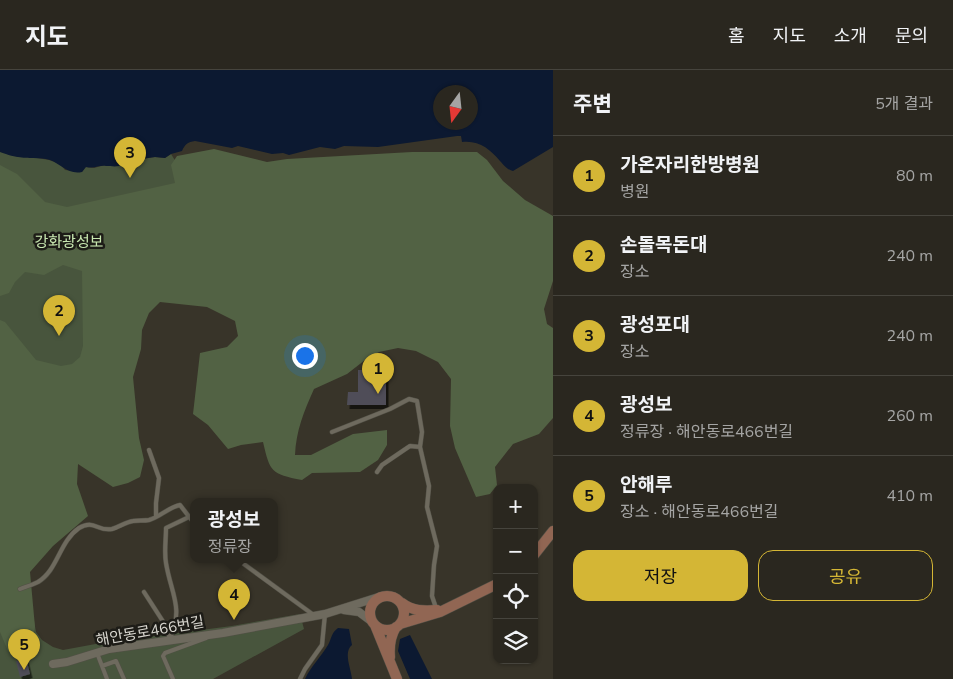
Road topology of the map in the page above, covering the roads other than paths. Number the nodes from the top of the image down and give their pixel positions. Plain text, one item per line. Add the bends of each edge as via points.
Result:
1 (332, 432) dead end
2 (420, 447) junction
3 (149, 450) dead end
4 (378, 472) dead end
5 (156, 516) junction
6 (189, 516) joint
7 (553, 531) edge
8 (538, 549) edge
9 (242, 563) edge
10 (493, 586) edge
11 (20, 589) dead end
12 (144, 592) dead end
13 (382, 596) junction
14 (402, 603) junction
15 (457, 605) junction
16 (438, 609) junction
17 (340, 610) junction
18 (325, 614) junction
19 (314, 616) junction
20 (373, 623) junction
21 (398, 626) junction
22 (223, 633) junction
23 (170, 640) junction
24 (97, 653) junction
25 (53, 664) dead end
26 (102, 666) junction
27 (396, 677) edge
28 (107, 679) edge
29 (124, 679) edge
30 (173, 679) edge
31 (300, 679) edge

1 - 2 lane via 413,399 419,405 423,437
2 - 4 lane via 410,446 382,465
2 - 16 lane via 429,486 427,508 438,546 432,596
3 - 5 lane via 159,474
5 - 6 lane via 180,505
5 - 11 lane via 112,529 91,524 80,528 66,542 51,570 37,583
6 - 23 lane via 166,528 166,561 177,610
7 - 8 main road
9 - 19 lane
10 - 15 main road
12 - 23 lane via 164,623
13 - 14 main road via 393,596
13 - 17 street, 해안동로466번길
13 - 20 main road via 372,603 370,615
14 - 16 main road via 420,610
14 - 21 main road via 404,614
15 - 16 main road
15 - 21 main road
17 - 18 street, 해안동로466번길
17 - 20 street via 359,612
18 - 19 street, 해안동로466번길
18 - 31 lane via 322,645
19 - 22 street, 해안동로466번길
20 - 21 main road via 386,630
20 - 27 main road
21 - 27 main road via 390,642 390,658
22 - 23 street, 해안동로466번길
22 - 30 lane via 165,653 163,660
23 - 24 street, 해안동로466번길
24 - 25 street, 해안동로466번길
24 - 26 lane
26 - 28 lane
26 - 29 lane via 116,661

